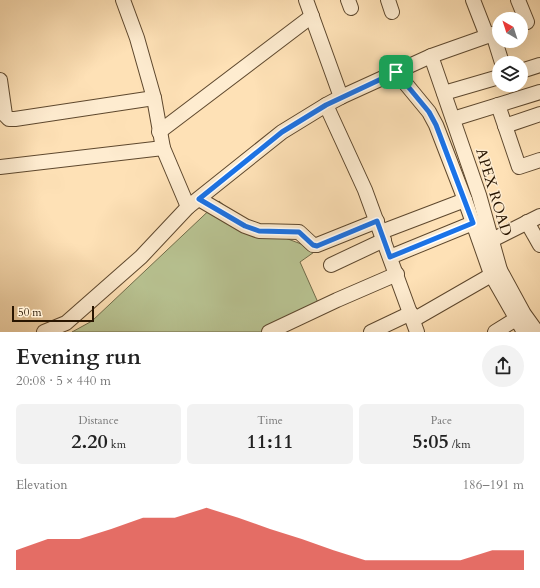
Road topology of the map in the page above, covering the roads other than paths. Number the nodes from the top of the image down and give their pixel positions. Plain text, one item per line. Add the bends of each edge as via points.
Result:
1 (123, 0) edge
2 (306, 0) edge
3 (473, 0) edge
4 (518, 0) edge
5 (312, 16) junction
6 (529, 22) edge
7 (492, 32) edge
8 (492, 34) edge
9 (431, 56) junction
10 (540, 65) edge
11 (528, 69) edge
12 (396, 72) junction
13 (492, 79) edge
14 (0, 80) edge
15 (540, 92) edge
16 (444, 93) junction
17 (341, 97) junction
18 (154, 98) junction
19 (326, 105) junction
20 (498, 105) junction
21 (540, 114) edge
22 (453, 120) junction
23 (505, 126) junction
24 (159, 132) junction
25 (163, 148) junction
26 (540, 160) edge
27 (0, 167) edge
28 (465, 200) junction
29 (193, 203) junction
30 (534, 219) edge
31 (473, 223) junction
32 (380, 231) junction
33 (492, 240) junction
34 (540, 245) edge
35 (390, 257) junction
36 (332, 265) dead end
37 (496, 272) junction
38 (397, 274) junction
39 (516, 319) junction
40 (414, 322) edge
41 (44, 332) edge
42 (269, 332) edge
43 (372, 332) edge
44 (495, 332) edge
45 (524, 332) edge
46 (537, 332) edge

1 - 18 street
2 - 5 street
3 - 7 street
4 - 6 street
5 - 17 street
5 - 24 street
8 - 9 street
9 - 12 street
9 - 16 street, APEX ROAD
10 - 11 street
12 - 17 street
12 - 28 street, APEX ROAD via 429,112 442,138
13 - 16 street
14 - 18 street via 5,115 9,119
15 - 20 street
16 - 22 street, APEX ROAD
17 - 19 street
18 - 24 street
19 - 29 street via 282,132
19 - 32 street via 365,190
20 - 22 street
20 - 23 street
21 - 23 street
22 - 33 street, APEX ROAD
23 - 26 street via 519,167
24 - 25 street
25 - 27 street
25 - 29 street
28 - 31 street, APEX ROAD
28 - 32 street
29 - 32 street via 259,231 299,232 317,246
29 - 41 street via 141,257 78,313 66,323
30 - 33 street
30 - 34 street
31 - 35 street
31 - 37 street, APEX ROAD
32 - 35 street
32 - 36 street
33 - 37 street, APEX ROAD
35 - 38 street
37 - 39 street, APEX ROAD
37 - 40 street
37 - 46 street, APEX ROAD
38 - 40 street
38 - 42 street
39 - 44 street
39 - 45 street, APEX ROAD
40 - 43 street

